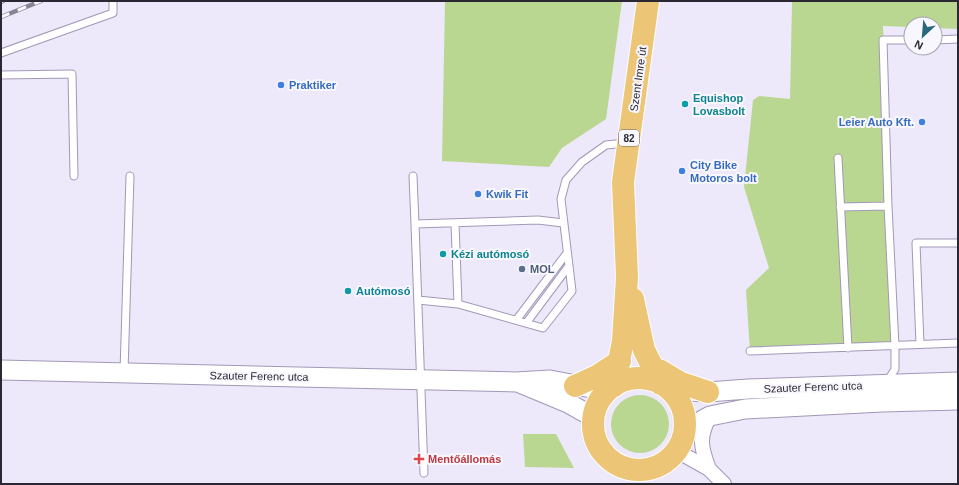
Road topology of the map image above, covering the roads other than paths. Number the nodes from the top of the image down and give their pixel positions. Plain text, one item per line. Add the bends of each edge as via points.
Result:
1 (113, 1) edge
2 (648, 1) edge
3 (958, 39) edge
4 (903, 40) edge
5 (943, 40) edge
6 (1, 53) edge
7 (1, 75) edge
8 (628, 143) junction
9 (838, 158) dead end
10 (74, 176) dead end
11 (130, 176) dead end
12 (413, 176) dead end
13 (888, 206) junction
14 (840, 207) junction
15 (455, 223) junction
16 (563, 223) junction
17 (415, 224) junction
18 (958, 243) edge
19 (567, 252) junction
20 (568, 267) junction
21 (627, 277) junction
22 (418, 300) junction
23 (458, 304) junction
24 (517, 319) junction
25 (527, 322) junction
26 (958, 343) edge
27 (920, 344) junction
28 (895, 346) junction
29 (848, 348) junction
30 (644, 350) junction
31 (750, 351) dead end
32 (620, 361) junction
33 (896, 369) junction
34 (1, 370) edge
35 (124, 372) junction
36 (420, 380) junction
37 (516, 382) junction
38 (958, 382) edge
39 (908, 383) junction
40 (881, 384) junction
41 (575, 386) junction
42 (665, 387) junction
43 (610, 388) junction
44 (708, 392) junction
45 (958, 400) edge
46 (710, 416) junction
47 (593, 417) junction
48 (685, 430) junction
49 (677, 451) junction
50 (709, 469) junction
51 (424, 473) dead end
52 (657, 475) edge
53 (625, 476) edge
54 (724, 484) edge

1 - 6 lane via 113,14
2 - 8 main road, Szent Imre út / 82
3 - 5 lane
4 - 13 lane via 883,40
7 - 10 lane via 72,74
8 - 16 lane via 606,145 582,162 566,180 561,199
8 - 21 main road, Szent Imre út / 82 via 623,182
9 - 14 lane
11 - 35 lane
12 - 17 lane
13 - 14 lane
13 - 28 lane
14 - 29 lane
15 - 16 lane via 538,220
15 - 17 lane
15 - 23 lane
16 - 19 lane
17 - 22 lane
18 - 27 lane via 916,243
19 - 20 lane
19 - 24 lane
20 - 25 lane
20 - 25 lane via 572,291 543,328
21 - 30 main road, Szent Imre út / 82
21 - 32 main road, Szent Imre út / 82
22 - 23 lane
22 - 36 lane
23 - 24 lane
24 - 25 lane
26 - 27 lane
27 - 28 lane
28 - 29 lane
28 - 33 lane
29 - 31 lane
30 - 42 main road, Szent Imre út / 82
30 - 44 main road via 660,372 681,383
32 - 41 main road
32 - 43 main road, Szent Imre út / 82
33 - 39 lane via 899,376
33 - 40 lane via 888,382
34 - 35 street, Szauter Ferenc utca
35 - 36 street, Szauter Ferenc utca
36 - 37 street, Szauter Ferenc utca
36 - 51 lane
37 - 41 street, Szauter Ferenc utca via 550,380
37 - 47 street, Szauter Ferenc utca via 568,403
38 - 39 street, Szauter Ferenc utca
39 - 40 street, Szauter Ferenc utca
40 - 44 street, Szauter Ferenc utca
41 - 43 street, Szauter Ferenc utca
42 - 43 main road via 640,378 630,379
42 - 44 street, Szauter Ferenc utca
42 - 48 main road, 82 via 679,402 684,415
43 - 47 main road, 82 via 598,402
45 - 46 street, Szauter Ferenc utca via 746,409
46 - 48 street, Szauter Ferenc utca
46 - 50 street via 701,436 703,453
47 - 53 main road, 82 via 592,429 596,442 604,455
48 - 49 main road, 82
49 - 50 street
49 - 52 main road, 82
50 - 54 street
52 - 53 main road, 82 via 645,470

